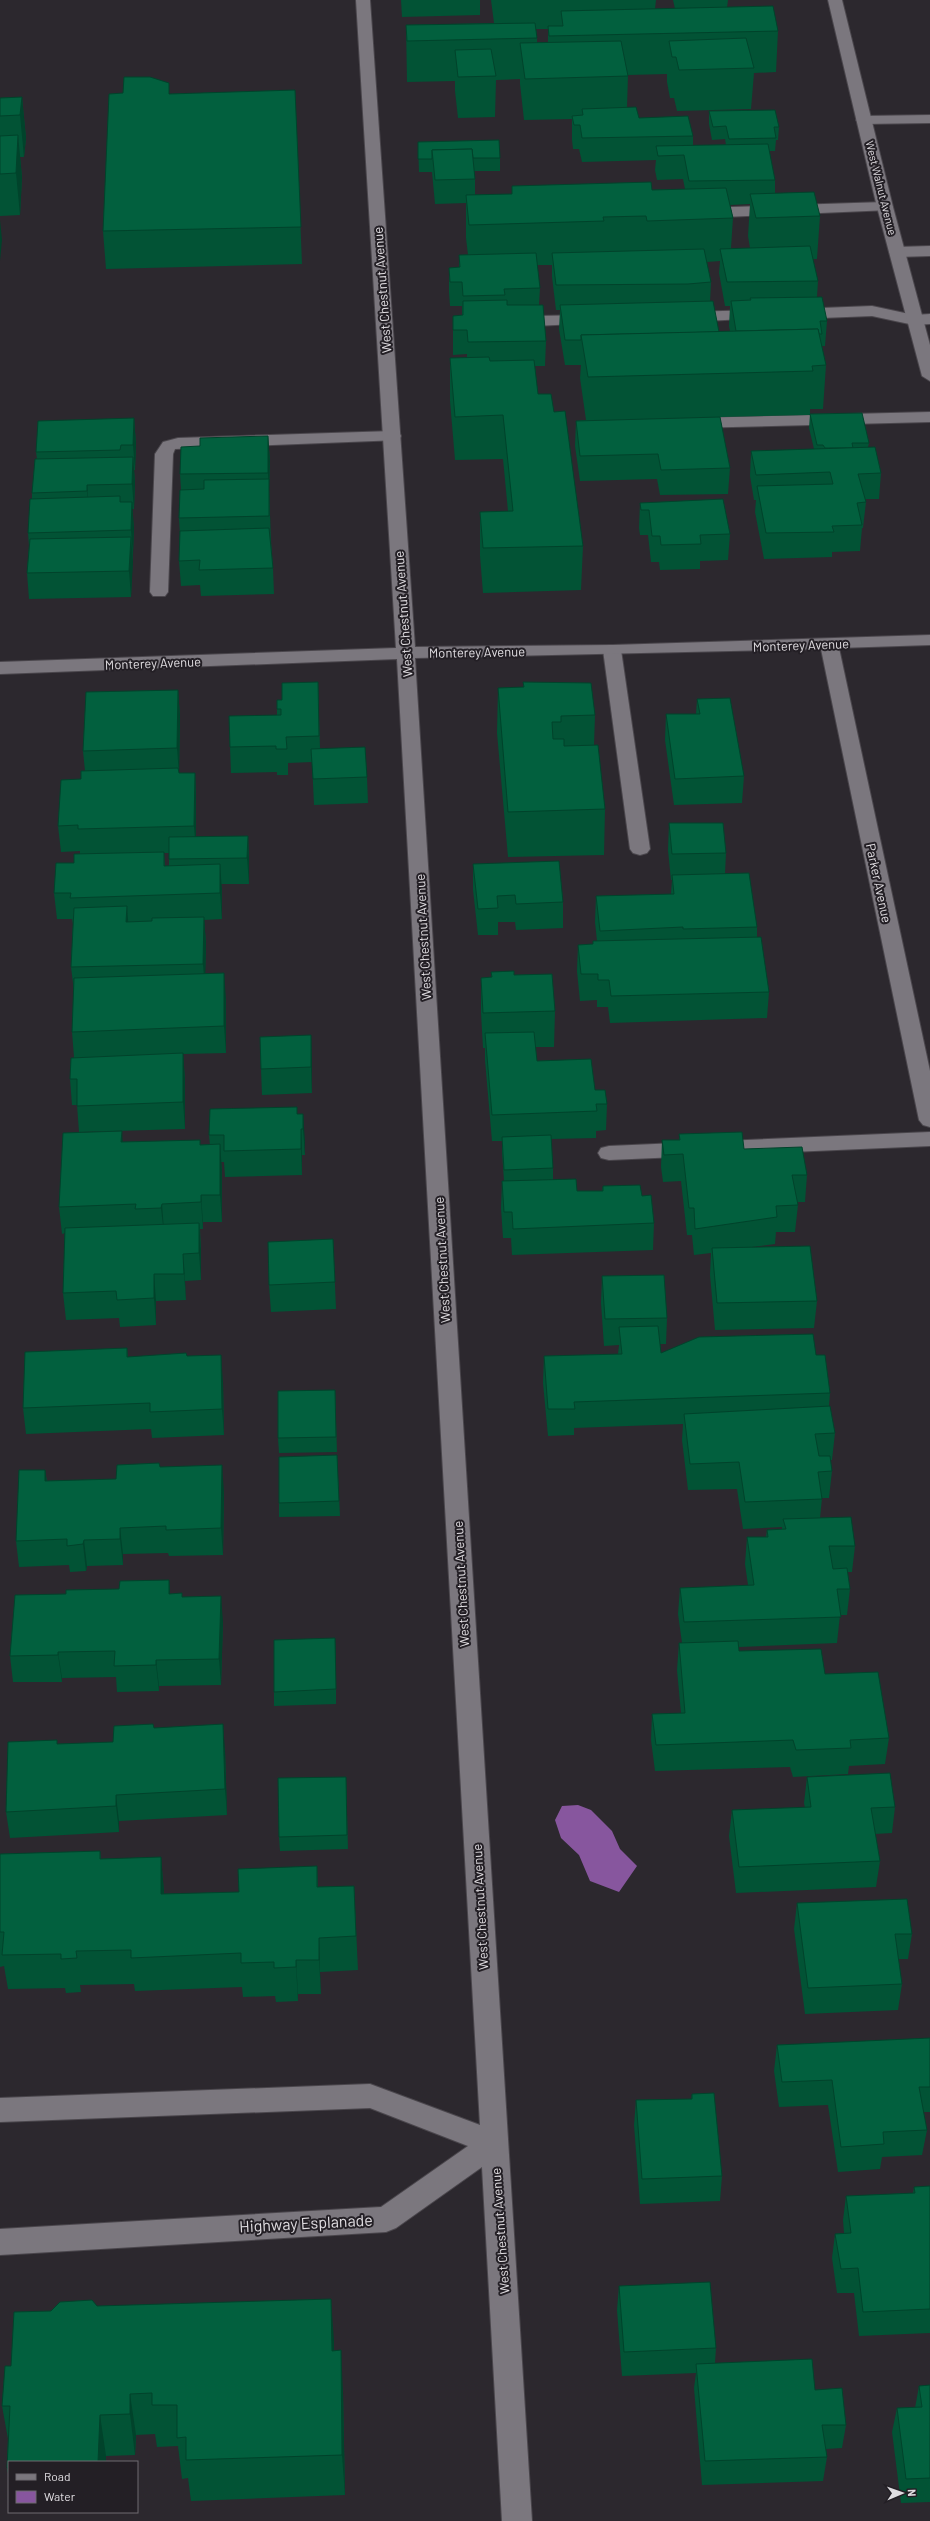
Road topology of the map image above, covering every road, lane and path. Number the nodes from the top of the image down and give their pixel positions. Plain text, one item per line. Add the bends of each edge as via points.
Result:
1 (363, 0) edge
2 (835, 0) edge
3 (930, 118) edge
4 (863, 120) junction
5 (885, 207) junction
6 (688, 213) edge
7 (930, 251) edge
8 (897, 252) junction
9 (668, 317) edge
10 (606, 319) edge
11 (930, 319) edge
12 (914, 320) junction
13 (535, 321) edge
14 (930, 376) edge
15 (930, 417) edge
16 (676, 423) edge
17 (393, 436) junction
18 (159, 592) dead end
19 (930, 640) edge
20 (829, 644) junction
21 (612, 650) junction
22 (406, 653) junction
23 (0, 668) edge
24 (640, 849) dead end
25 (930, 1120) edge
26 (930, 1139) edge
27 (609, 1153) dead end
28 (0, 2110) edge
29 (494, 2143) junction
30 (0, 2242) edge
31 (517, 2521) edge

1 - 17 street, West Chestnut Avenue
2 - 4 street, West Walnut Avenue
3 - 4 street
4 - 5 street, West Walnut Avenue
5 - 6 street
5 - 8 street, West Walnut Avenue
7 - 8 street
8 - 12 street, West Walnut Avenue
9 - 12 street via 872,311
10 - 13 street
11 - 12 street
12 - 14 street, West Walnut Avenue
15 - 16 street
17 - 18 street via 169,446 164,454
17 - 22 street, West Chestnut Avenue
19 - 20 street, Monterey Avenue
20 - 21 street, Monterey Avenue
20 - 25 street, Parker Avenue
21 - 22 street, Monterey Avenue
21 - 24 street
22 - 23 street, Monterey Avenue
22 - 29 street, West Chestnut Avenue
26 - 27 street
28 - 29 street via 370,2096
29 - 30 street, Highway Esplanade via 386,2219
29 - 31 street, West Chestnut Avenue

